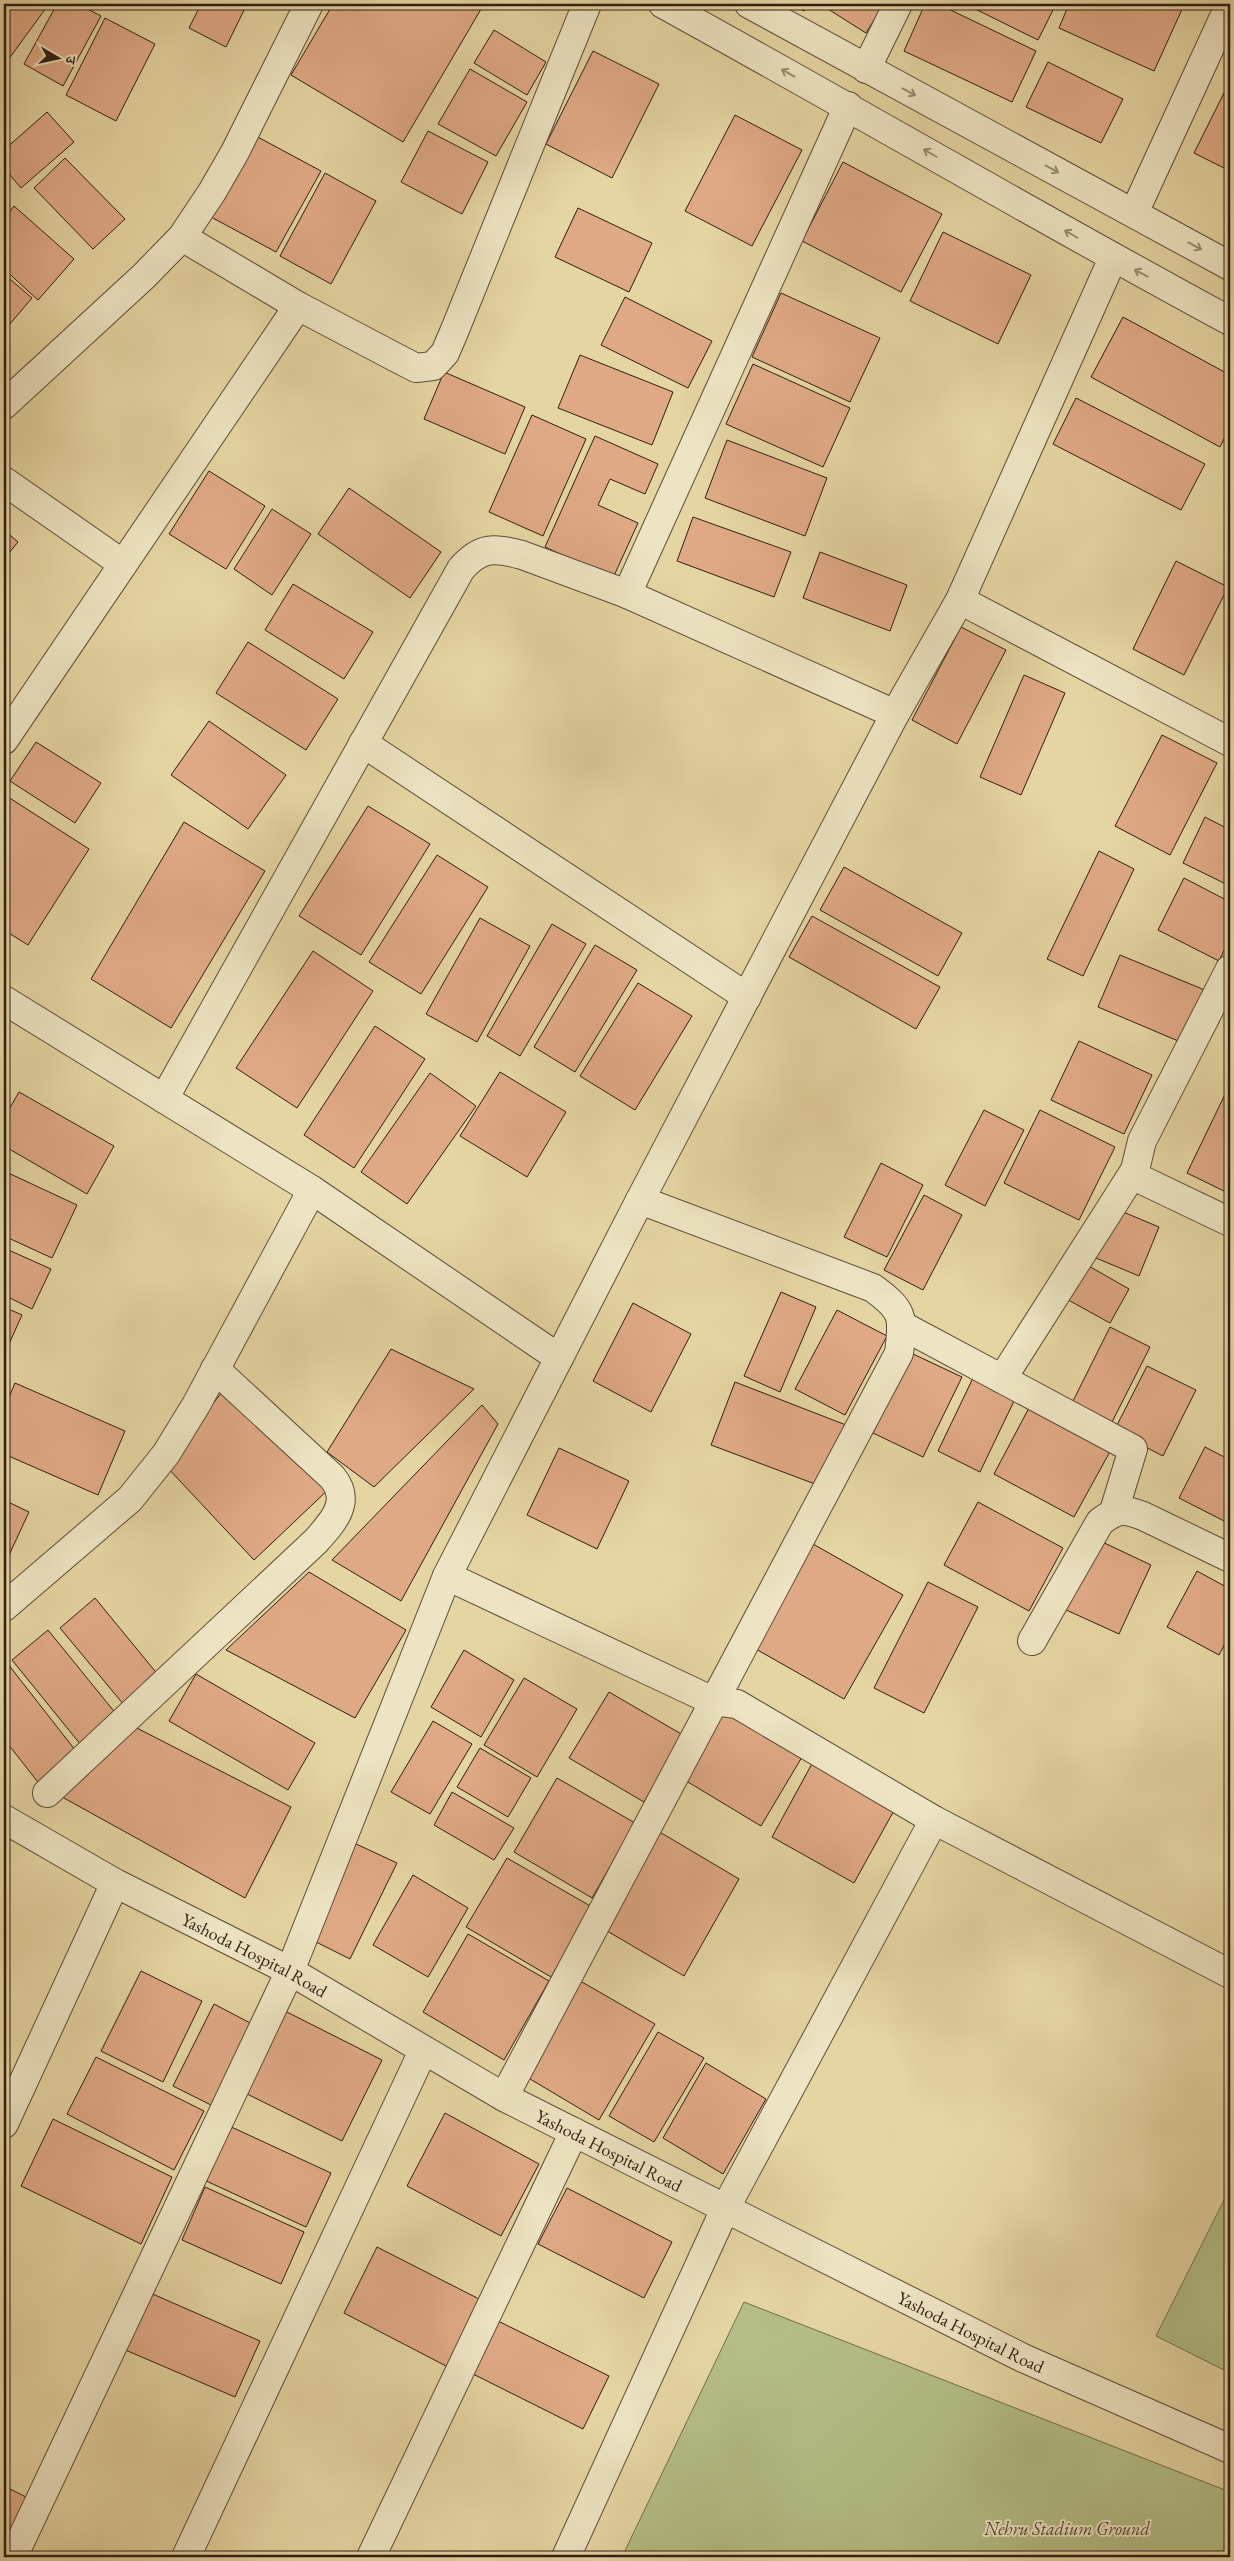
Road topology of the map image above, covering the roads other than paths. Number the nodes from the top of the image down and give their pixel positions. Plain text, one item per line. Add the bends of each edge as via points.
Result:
1 (309, 4) edge
2 (587, 4) edge
3 (662, 4) edge
4 (749, 4) edge
5 (898, 4) edge
6 (1230, 4) edge
7 (866, 69) junction
8 (848, 106) junction
9 (1134, 213) junction
10 (182, 238) junction
11 (1113, 258) junction
12 (1230, 266) edge
13 (298, 306) junction
14 (1230, 320) edge
15 (4, 405) edge
16 (4, 481) edge
17 (123, 564) junction
18 (627, 594) junction
19 (960, 600) junction
20 (896, 714) junction
21 (4, 740) edge
22 (1230, 742) edge
23 (363, 743) junction
24 (1230, 969) edge
25 (747, 997) junction
26 (4, 1000) edge
27 (164, 1099) junction
28 (1134, 1170) junction
29 (312, 1190) junction
30 (640, 1200) junction
31 (1230, 1222) edge
32 (903, 1326) junction
33 (559, 1358) junction
34 (215, 1369) junction
35 (1002, 1379) junction
36 (1114, 1511) junction
37 (1230, 1558) edge
38 (447, 1576) junction
39 (4, 1608) edge
40 (1032, 1641) dead end
41 (713, 1701) junction
42 (47, 1793) dead end
43 (934, 1820) junction
44 (7, 1826) edge
45 (115, 1883) junction
46 (290, 1971) junction
47 (1230, 1974) edge
48 (423, 2051) junction
49 (504, 2097) junction
50 (4, 2124) edge
51 (574, 2132) junction
52 (726, 2208) junction
53 (1230, 2449) edge
54 (13, 2557) edge
55 (186, 2557) edge
56 (371, 2557) edge
57 (566, 2557) edge

1 - 10 street via 235,152
2 - 13 street via 454,332 445,353 433,366 416,368
8 -> 3 street
4 - 7 street
5 - 7 street
6 - 9 street
7 -> 9 street
11 -> 8 street
8 - 18 street
9 -> 12 street
10 - 13 street
10 - 15 street
14 -> 11 street
11 - 19 street
13 - 17 street
16 - 17 street
17 - 21 street
18 - 20 street
18 - 23 street via 507,551 486,550 472,557 461,570
19 - 20 street
19 - 22 street
20 - 25 street
23 - 25 street
23 - 27 street
24 - 28 street via 1142,1141
25 - 30 street
26 - 27 street
27 - 29 street
28 - 31 street via 1140,1178
28 - 35 street
29 - 33 street
29 - 34 street
30 - 32 street via 873,1288 895,1304
30 - 33 street
32 - 35 street
32 - 41 street via 898,1353
33 - 38 street
34 - 39 street via 166,1454 130,1499
34 - 42 street via 332,1477 340,1486 342,1498 339,1508 316,1541
35 - 36 street via 1133,1449
36 - 37 street via 1131,1511 1144,1516
36 - 40 street via 1100,1522
38 - 41 street
38 - 46 street
41 - 43 street via 737,1704
41 - 49 street
43 - 47 street
43 - 52 street
44 - 45 street, Yashoda Hospital Road
45 - 46 street, Yashoda Hospital Road
45 - 50 street
46 - 48 street, Yashoda Hospital Road
46 - 54 street
48 - 49 street, Yashoda Hospital Road
48 - 55 street
49 - 51 street, Yashoda Hospital Road
51 - 52 street, Yashoda Hospital Road
51 - 56 street
52 - 53 street, Yashoda Hospital Road via 1023,2358
52 - 57 street

